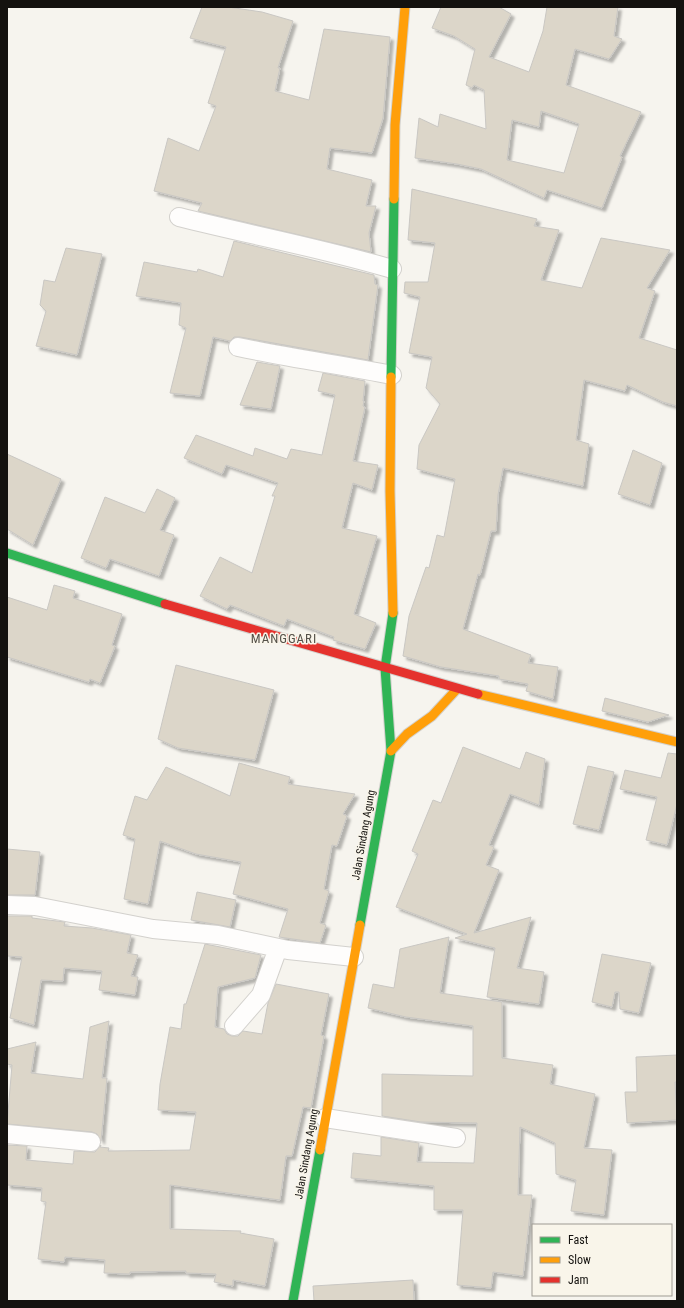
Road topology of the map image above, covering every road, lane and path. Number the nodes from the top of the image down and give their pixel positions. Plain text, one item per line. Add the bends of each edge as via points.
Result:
1 (405, 7) edge
2 (179, 217) dead end
3 (392, 269) junction
4 (238, 347) dead end
5 (392, 374) junction
6 (7, 553) edge
7 (386, 668) junction
8 (457, 689) junction
9 (677, 742) edge
10 (391, 751) junction
11 (7, 905) edge
12 (278, 948) junction
13 (354, 957) junction
14 (234, 1026) dead end
15 (325, 1118) junction
16 (7, 1134) edge
17 (456, 1138) dead end
18 (91, 1142) dead end
19 (293, 1301) edge

1 - 3 main road, Jalan Sindang Agung via 395,125
2 - 3 street via 346,255
3 - 5 main road, Jalan Sindang Agung
4 - 5 street via 282,357
5 - 7 main road, Jalan Sindang Agung via 390,491 393,611
6 - 7 main road via 150,600
7 - 8 main road
7 - 10 main road, Jalan Sindang Agung
8 - 9 main road
8 - 10 main road via 432,716 407,734
10 - 13 main road, Jalan Sindang Agung
11 - 12 street via 35,906 153,929 218,935
12 - 13 street
12 - 14 street via 261,996
13 - 15 main road, Jalan Sindang Agung
15 - 17 street
15 - 19 main road, Jalan Sindang Agung
16 - 18 street

